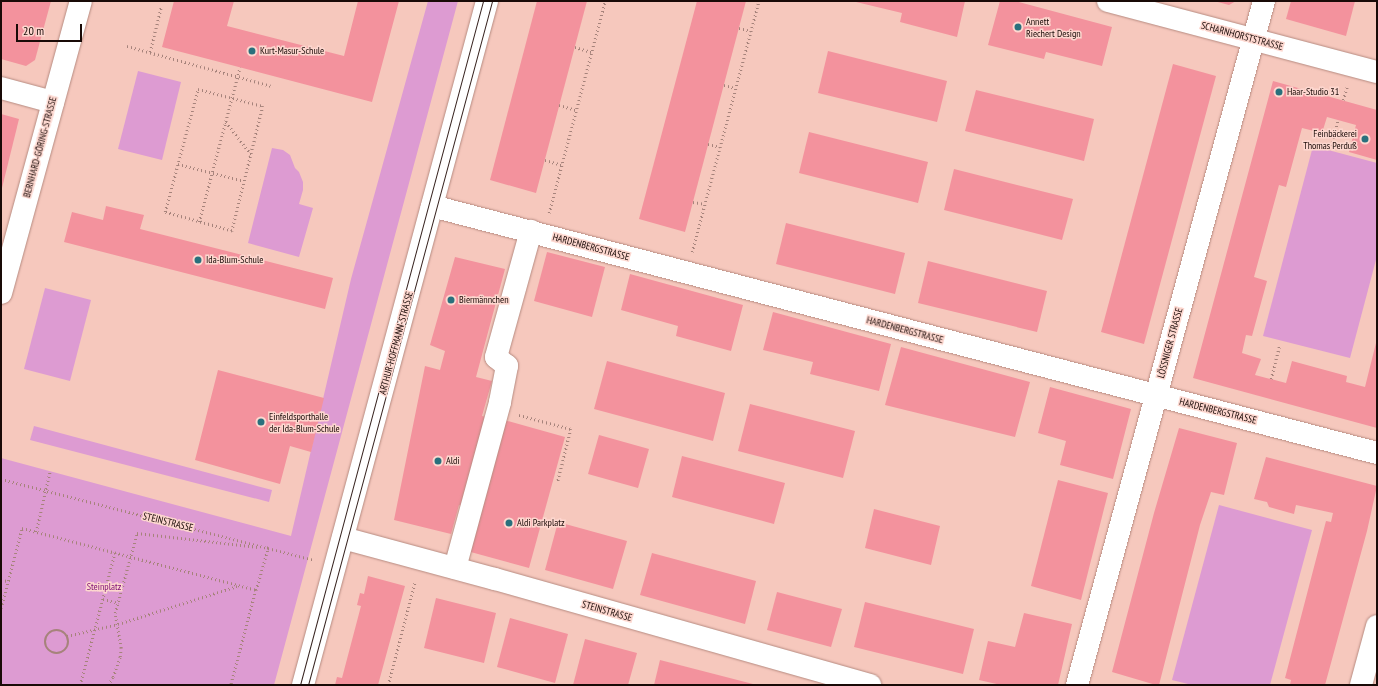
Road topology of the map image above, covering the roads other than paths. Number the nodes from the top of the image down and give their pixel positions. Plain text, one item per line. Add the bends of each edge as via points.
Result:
1 (81, 1) edge
2 (487, 1) edge
3 (1108, 1) edge
4 (1264, 1) edge
5 (1254, 39) junction
6 (1377, 72) edge
7 (1, 88) edge
8 (53, 102) junction
9 (432, 206) junction
10 (537, 233) junction
11 (1, 293) edge
12 (1156, 396) junction
13 (1377, 453) edge
14 (343, 538) junction
15 (455, 568) junction
16 (1377, 626) edge
17 (303, 685) edge
18 (870, 685) edge
19 (1077, 685) edge
20 (1361, 685) edge

1 - 8 street, BERNHARD-GÖRING-STRASSE
2 - 9 street, ARTHUR-HOFFMANN-STRASSE
3 - 5 street, SCHARNHORSTSTRASSE
4 - 5 street, LÖSSNIGER STRASSE
5 - 6 street, SCHARNHORSTSTRASSE
5 - 12 street, LÖSSNIGER STRASSE
7 - 8 street
8 - 11 street, BERNHARD-GÖRING-STRASSE
9 - 10 street, HARDENBERGSTRASSE
9 - 14 street, ARTHUR-HOFFMANN-STRASSE
10 - 12 street, HARDENBERGSTRASSE
10 - 15 street via 496,357 507,366 498,410
12 - 13 street, HARDENBERGSTRASSE
12 - 19 street, LÖSSNIGER STRASSE
14 - 15 street, STEINSTRASSE
14 - 17 street, ARTHUR-HOFFMANN-STRASSE
15 - 18 street, STEINSTRASSE
16 - 20 street

